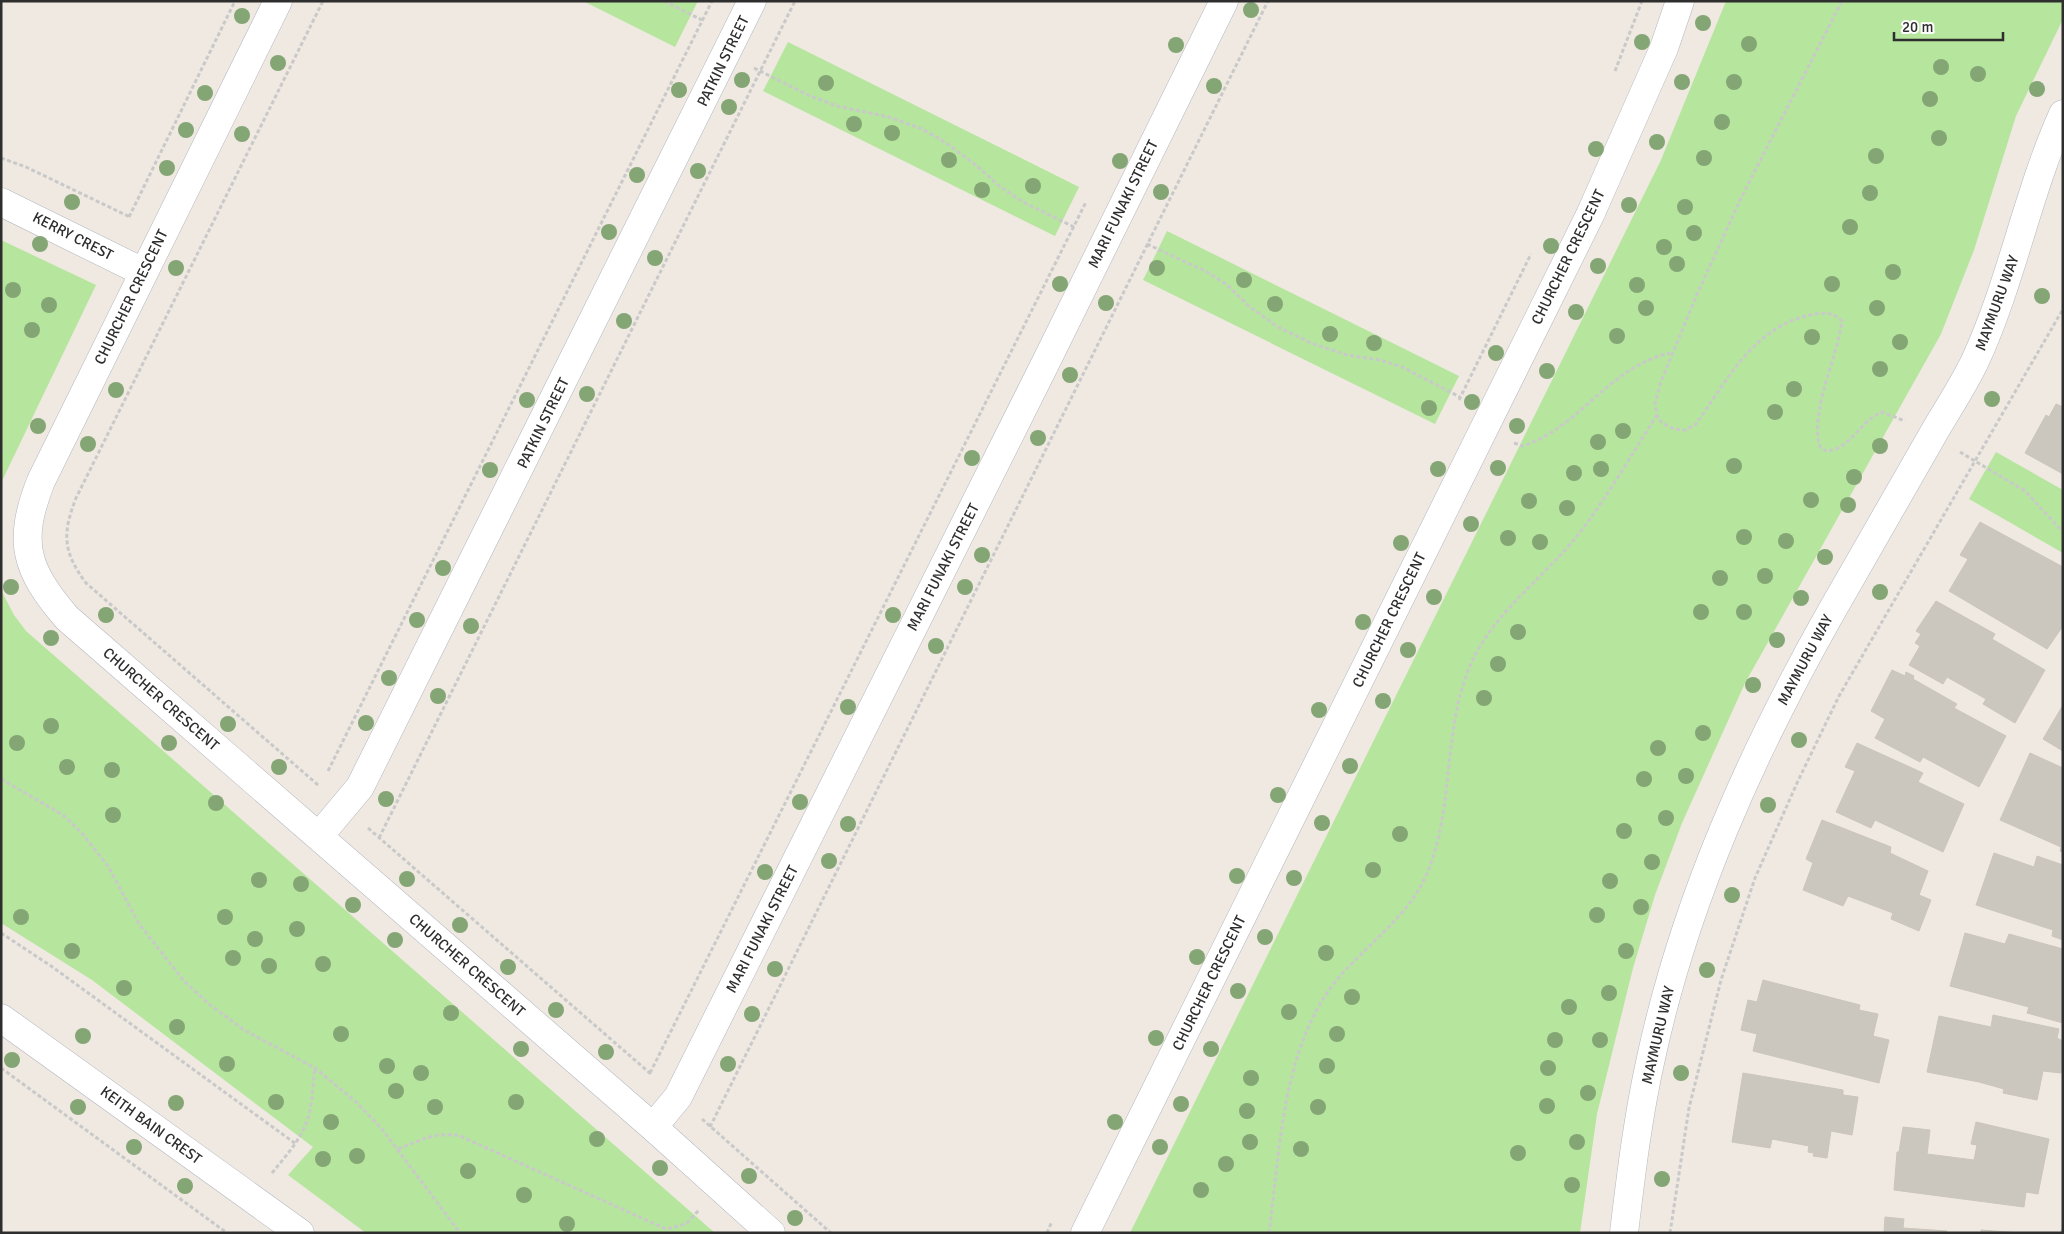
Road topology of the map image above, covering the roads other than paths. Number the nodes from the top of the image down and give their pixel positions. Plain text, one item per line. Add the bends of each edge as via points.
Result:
1 (278, 1) edge
2 (752, 1) edge
3 (1224, 1) edge
4 (1680, 1) edge
5 (2063, 114) edge
6 (1, 202) edge
7 (143, 272) junction
8 (319, 836) junction
9 (1, 1018) edge
10 (653, 1127) junction
11 (287, 1229) edge
12 (771, 1233) edge
13 (1085, 1233) edge
14 (1624, 1233) edge

1 - 7 street, CHURCHER CRESCENT
2 - 8 street, PATKIN STREET via 360,787
3 - 10 street, MARI FUNAKI STREET via 678,1097
4 - 13 street, CHURCHER CRESCENT via 1664,48 1590,215
5 - 14 street, MAYMURU WAY via 2033,192 1997,308 1974,363 1767,730 1712,857 1667,991 1650,1058
6 - 7 street, KERRY CREST
7 - 8 street, CHURCHER CRESCENT via 29,511 27,534 34,572 44,592 67,618
8 - 10 street, CHURCHER CRESCENT
9 - 11 street, KEITH BAIN CREST via 252,1197
10 - 12 street, CHURCHER CRESCENT

